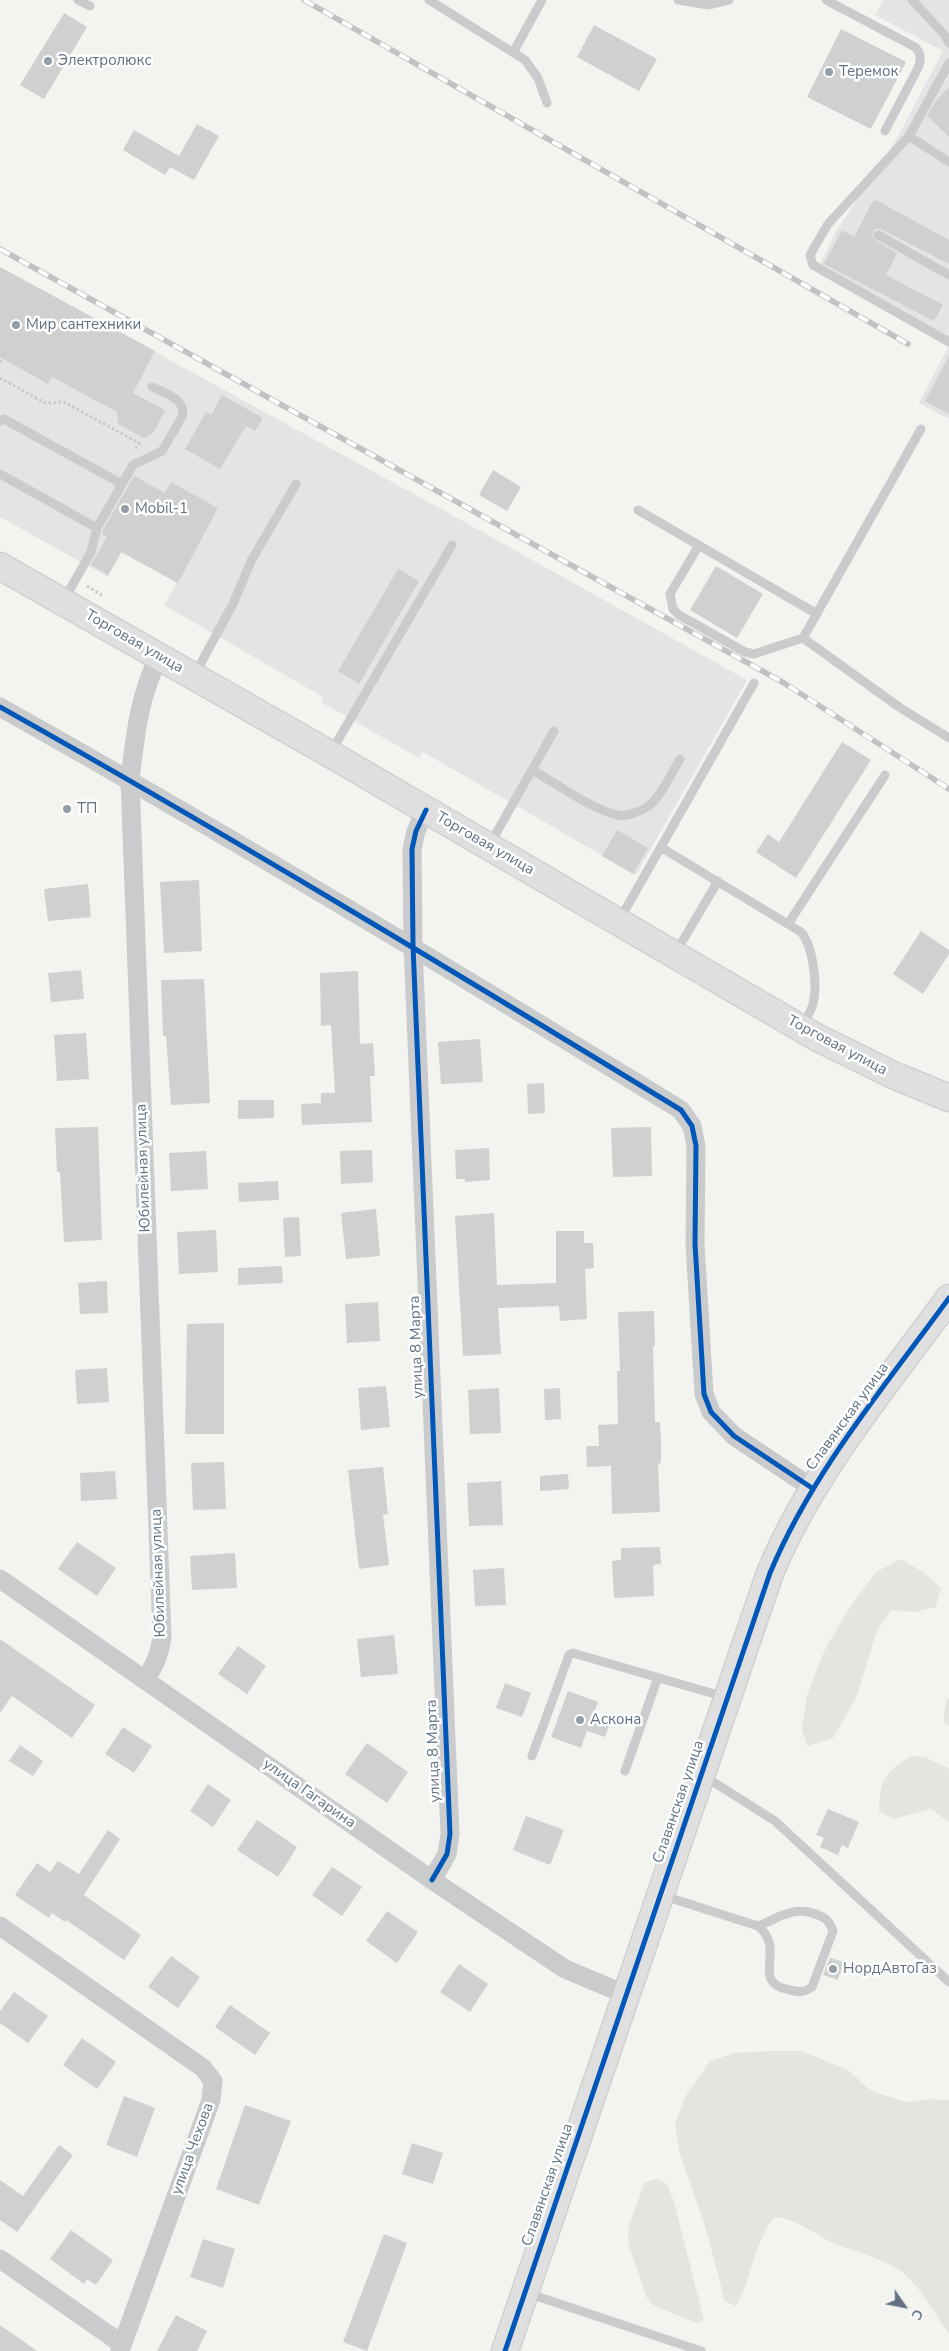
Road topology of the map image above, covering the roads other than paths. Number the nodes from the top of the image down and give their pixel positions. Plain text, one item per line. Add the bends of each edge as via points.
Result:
1 (78, 0) edge
2 (429, 0) edge
3 (542, 0) edge
4 (678, 0) edge
5 (729, 0) edge
6 (826, 0) edge
7 (912, 0) edge
8 (90, 6) dead end
9 (949, 43) edge
10 (514, 51) junction
11 (949, 63) edge
12 (547, 103) dead end
13 (885, 131) dead end
14 (909, 136) junction
15 (949, 162) edge
16 (878, 235) dead end
17 (949, 275) edge
18 (949, 342) edge
19 (152, 387) dead end
20 (0, 421) edge
21 (921, 429) dead end
22 (0, 474) edge
23 (122, 484) junction
24 (296, 484) dead end
25 (638, 510) dead end
26 (97, 528) junction
27 (452, 545) dead end
28 (699, 545) junction
29 (0, 566) edge
30 (63, 602) junction
31 (817, 614) junction
32 (803, 638) junction
33 (160, 656) junction
34 (194, 676) junction
35 (754, 683) dead end
36 (0, 707) edge
37 (554, 731) dead end
38 (949, 738) edge
39 (330, 754) junction
40 (680, 759) dead end
41 (532, 770) junction
42 (885, 775) dead end
43 (130, 780) junction
44 (426, 810) junction
45 (488, 846) junction
46 (662, 848) junction
47 (718, 881) junction
48 (618, 922) junction
49 (788, 924) junction
50 (413, 946) junction
51 (674, 954) junction
52 (801, 1028) junction
53 (949, 1098) edge
54 (949, 1298) edge
55 (812, 1488) junction
56 (0, 1579) edge
57 (658, 1677) junction
58 (145, 1680) junction
59 (728, 1698) junction
60 (532, 1756) dead end
61 (625, 1771) dead end
62 (702, 1774) junction
63 (432, 1880) junction
64 (661, 1895) junction
65 (0, 1926) edge
66 (758, 1926) junction
67 (949, 1982) edge
68 (627, 1995) junction
69 (0, 2259) edge
70 (525, 2292) junction
71 (121, 2347) edge
72 (504, 2351) edge
73 (700, 2351) edge

1 - 8 lane
2 - 10 lane
3 - 10 lane
4 - 5 lane via 709,5
6 - 13 lane via 919,52 919,66
7 - 9 lane
10 - 12 lane via 533,69
11 - 14 lane
14 - 15 lane
14 - 18 lane via 828,224 812,248 810,260 813,265
16 - 17 lane
19 - 23 lane via 181,404 184,410 182,417 162,451 132,465
20 - 23 lane via 4,419
21 - 31 lane
22 - 26 lane
23 - 26 lane
24 - 34 lane via 252,561
25 - 28 lane
26 - 30 lane via 91,552
27 - 39 lane
28 - 31 lane
28 - 32 lane via 670,594 673,609 745,652 754,654
29 - 30 street, Торговая улица
30 - 33 street, Торговая улица
31 - 32 lane
32 - 38 lane via 899,707
33 - 34 street, Торговая улица
33 - 43 street, Юбилейная улица via 143,698
34 - 39 street, Торговая улица
35 - 46 lane
36 - 43 street
37 - 41 lane
39 - 44 street, Торговая улица
40 - 41 lane via 649,806 632,814 619,815
41 - 45 lane
42 - 49 lane
43 - 50 street
43 - 58 street, Юбилейная улица via 162,1636 160,1651
44 - 45 street, Торговая улица
44 - 50 street, улица 8 Марта via 412,849
45 - 48 street, Торговая улица
46 - 47 lane
46 - 48 lane
47 - 49 lane
47 - 51 lane
48 - 51 street, Торговая улица
49 - 52 lane via 807,939 811,957 814,1002
50 - 55 street via 681,1110 692,1126 696,1146 695,1244 704,1394 711,1412 734,1436
50 - 63 street, улица 8 Марта via 450,1834 447,1854
51 - 52 street, Торговая улица
52 - 53 street, Торговая улица via 855,1057
54 - 55 street, Славянская улица
55 - 59 street, Славянская улица via 770,1573
56 - 58 street, улица Гагарина
57 - 59 lane
57 - 60 lane via 580,1654 569,1655
57 - 61 lane
58 - 63 street, улица Гагарина
59 - 62 street, Славянская улица
62 - 64 street, Славянская улица
62 - 67 lane via 775,1821
63 - 68 street, улица Гагарина via 565,1969
64 - 66 lane
64 - 68 street, Славянская улица
65 - 71 street, улица Чехова via 203,2068 213,2081 211,2100
66 - 66 lane via 769,1938 773,1984 778,1988 806,1992 812,1987 833,1931 831,1924 825,1918 803,1910
68 - 70 street, Славянская улица
69 - 71 street
70 - 72 street, Славянская улица
70 - 73 lane

